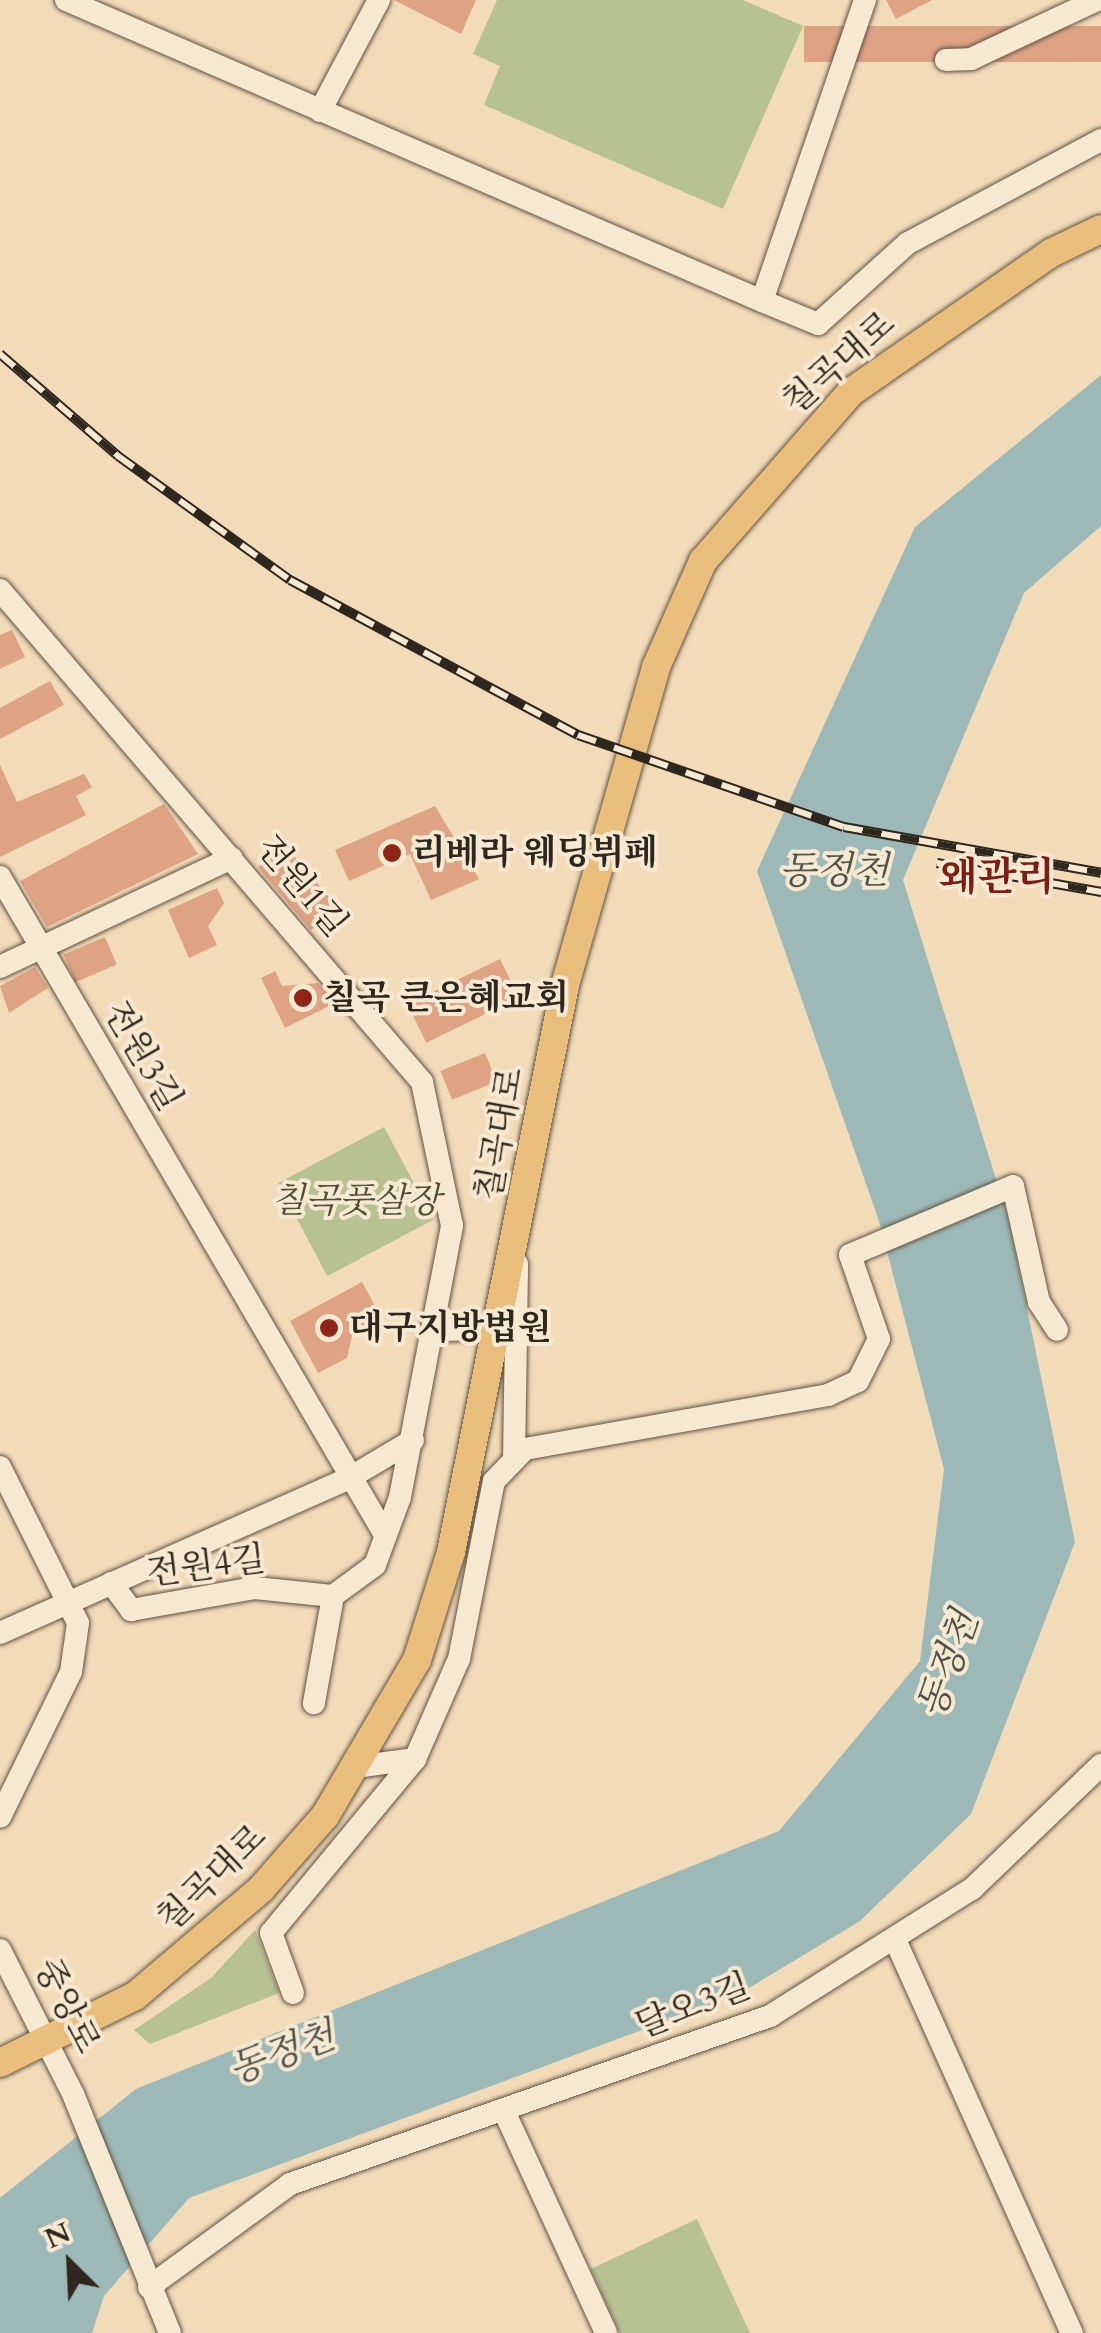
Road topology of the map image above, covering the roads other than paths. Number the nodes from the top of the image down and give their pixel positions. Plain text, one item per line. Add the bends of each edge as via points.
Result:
1 (66, 0) edge
2 (378, 0) edge
3 (865, 0) edge
4 (1097, 0) edge
5 (946, 60) dead end
6 (320, 111) junction
7 (1101, 140) edge
8 (1101, 228) edge
9 (762, 301) junction
10 (0, 590) edge
11 (232, 858) junction
12 (0, 877) edge
13 (41, 949) junction
14 (0, 967) edge
15 (517, 1247) junction
16 (497, 1328) junction
17 (432, 1330) junction
18 (1057, 1330) dead end
19 (413, 1440) junction
20 (514, 1460) junction
21 (0, 1467) edge
22 (346, 1480) junction
23 (384, 1533) junction
24 (111, 1583) junction
25 (333, 1596) junction
26 (69, 1602) junction
27 (0, 1632) edge
28 (314, 1704) dead end
29 (415, 1759) junction
30 (1101, 1765) edge
31 (355, 1767) junction
32 (0, 1817) edge
33 (897, 1944) junction
34 (0, 1950) edge
35 (293, 1993) dead end
36 (45, 2042) junction
37 (0, 2063) edge
38 (504, 2111) junction
39 (149, 2287) junction
40 (170, 2333) edge
41 (606, 2333) edge
42 (1072, 2333) edge

1 - 6 street
2 - 6 street
3 - 9 street
4 - 5 street via 971,60
6 - 9 street
7 - 9 street via 908,243 818,324
8 - 15 main road, 칠곡대로 via 1051,252 851,392 703,561 656,667 565,985
10 - 11 street, 전원1길
11 - 13 street
11 - 17 street, 전원1길 via 422,1082 452,1226
12 - 13 street, 전원3길
13 - 14 street
13 - 22 street, 전원3길
15 - 16 main road, 칠곡대로
15 - 20 street
16 - 17 street
16 - 31 main road, 칠곡대로 via 435,1613
17 - 19 street, 전원1길
18 - 20 street via 1039,1302 1013,1186 850,1255 878,1338 858,1382 828,1395 524,1450
19 - 22 street, 전원4길
19 - 23 street, 전원1길
20 - 29 street via 494,1480 458,1659
21 - 26 street
22 - 23 street
22 - 24 street, 전원4길
23 - 25 street, 전원1길 via 375,1565
24 - 25 street, 전원4길 via 131,1610 255,1588
24 - 26 street, 전원4길
25 - 28 street
26 - 27 street, 전원4길
26 - 32 street via 78,1623 72,1672
29 - 31 street
29 - 35 street via 271,1933
30 - 33 street, 달오3길 via 986,1878
31 - 36 main road, 칠곡대로 via 326,1816 196,1950 101,2018
33 - 38 street, 달오3길 via 770,2016
33 - 42 street
34 - 36 street, 중앙로
36 - 37 main road, 칠곡대로
36 - 39 street, 중앙로 via 73,2094
38 - 39 street, 달오3길 via 290,2184
38 - 41 street
39 - 40 street

